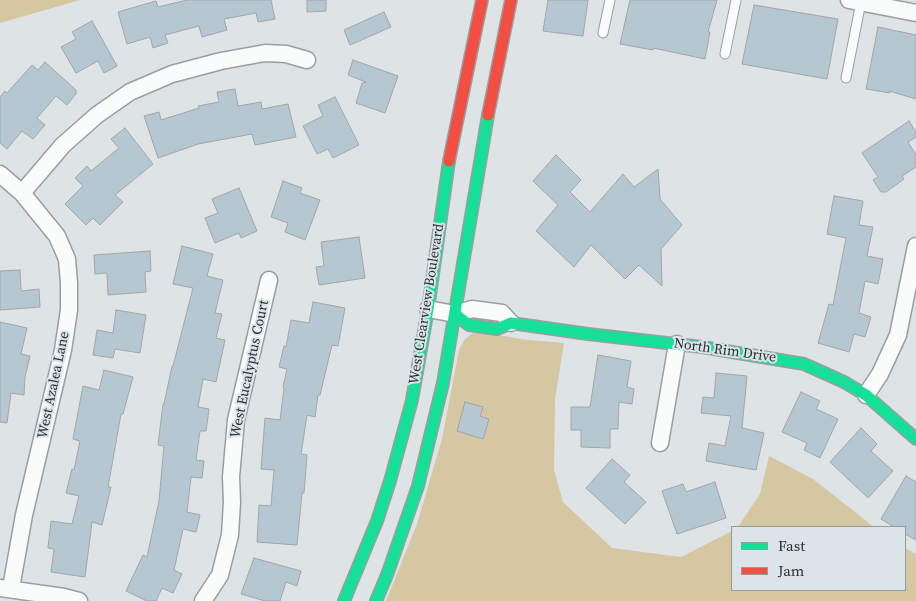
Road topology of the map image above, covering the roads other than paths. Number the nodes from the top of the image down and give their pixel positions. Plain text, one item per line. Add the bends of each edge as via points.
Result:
1 (482, 0) edge
2 (511, 0) edge
3 (610, 0) edge
4 (736, 0) edge
5 (855, 1) edge
6 (891, 4) edge
7 (916, 13) edge
8 (603, 34) dead end
9 (725, 54) dead end
10 (307, 60) dead end
11 (846, 78) dead end
12 (0, 174) edge
13 (22, 193) junction
14 (916, 246) edge
15 (269, 280) dead end
16 (428, 309) junction
17 (455, 314) junction
18 (511, 323) joint
19 (677, 344) junction
20 (866, 396) junction
21 (916, 438) edge
22 (660, 443) dead end
23 (6, 588) edge
24 (79, 601) edge
25 (203, 601) edge
26 (344, 601) edge
27 (376, 601) edge

1 - 16 street, West Clearview Boulevard via 451,147
2 - 17 street, West Clearview Boulevard via 478,165
3 - 8 lane
4 - 9 lane
5 - 6 street
5 - 11 lane
6 - 7 street
10 - 13 street via 286,54 264,53 172,74 130,92 97,115 64,145
12 - 13 street, West Azalea Lane
13 - 23 street, West Azalea Lane via 57,236 67,259 70,310 64,350
14 - 20 street via 898,335
15 - 25 street, West Eucalyptus Court via 236,420 230,535 220,575
16 - 17 street, North Rim Drive
16 - 26 street, West Clearview Boulevard via 416,379 390,481
17 - 18 street, North Rim Drive via 472,309 502,312
17 - 27 street, West Clearview Boulevard via 443,383 418,486
18 - 19 street, North Rim Drive
19 - 20 street, North Rim Drive via 804,364
19 - 22 street
20 - 21 street, North Rim Drive
23 - 24 street

